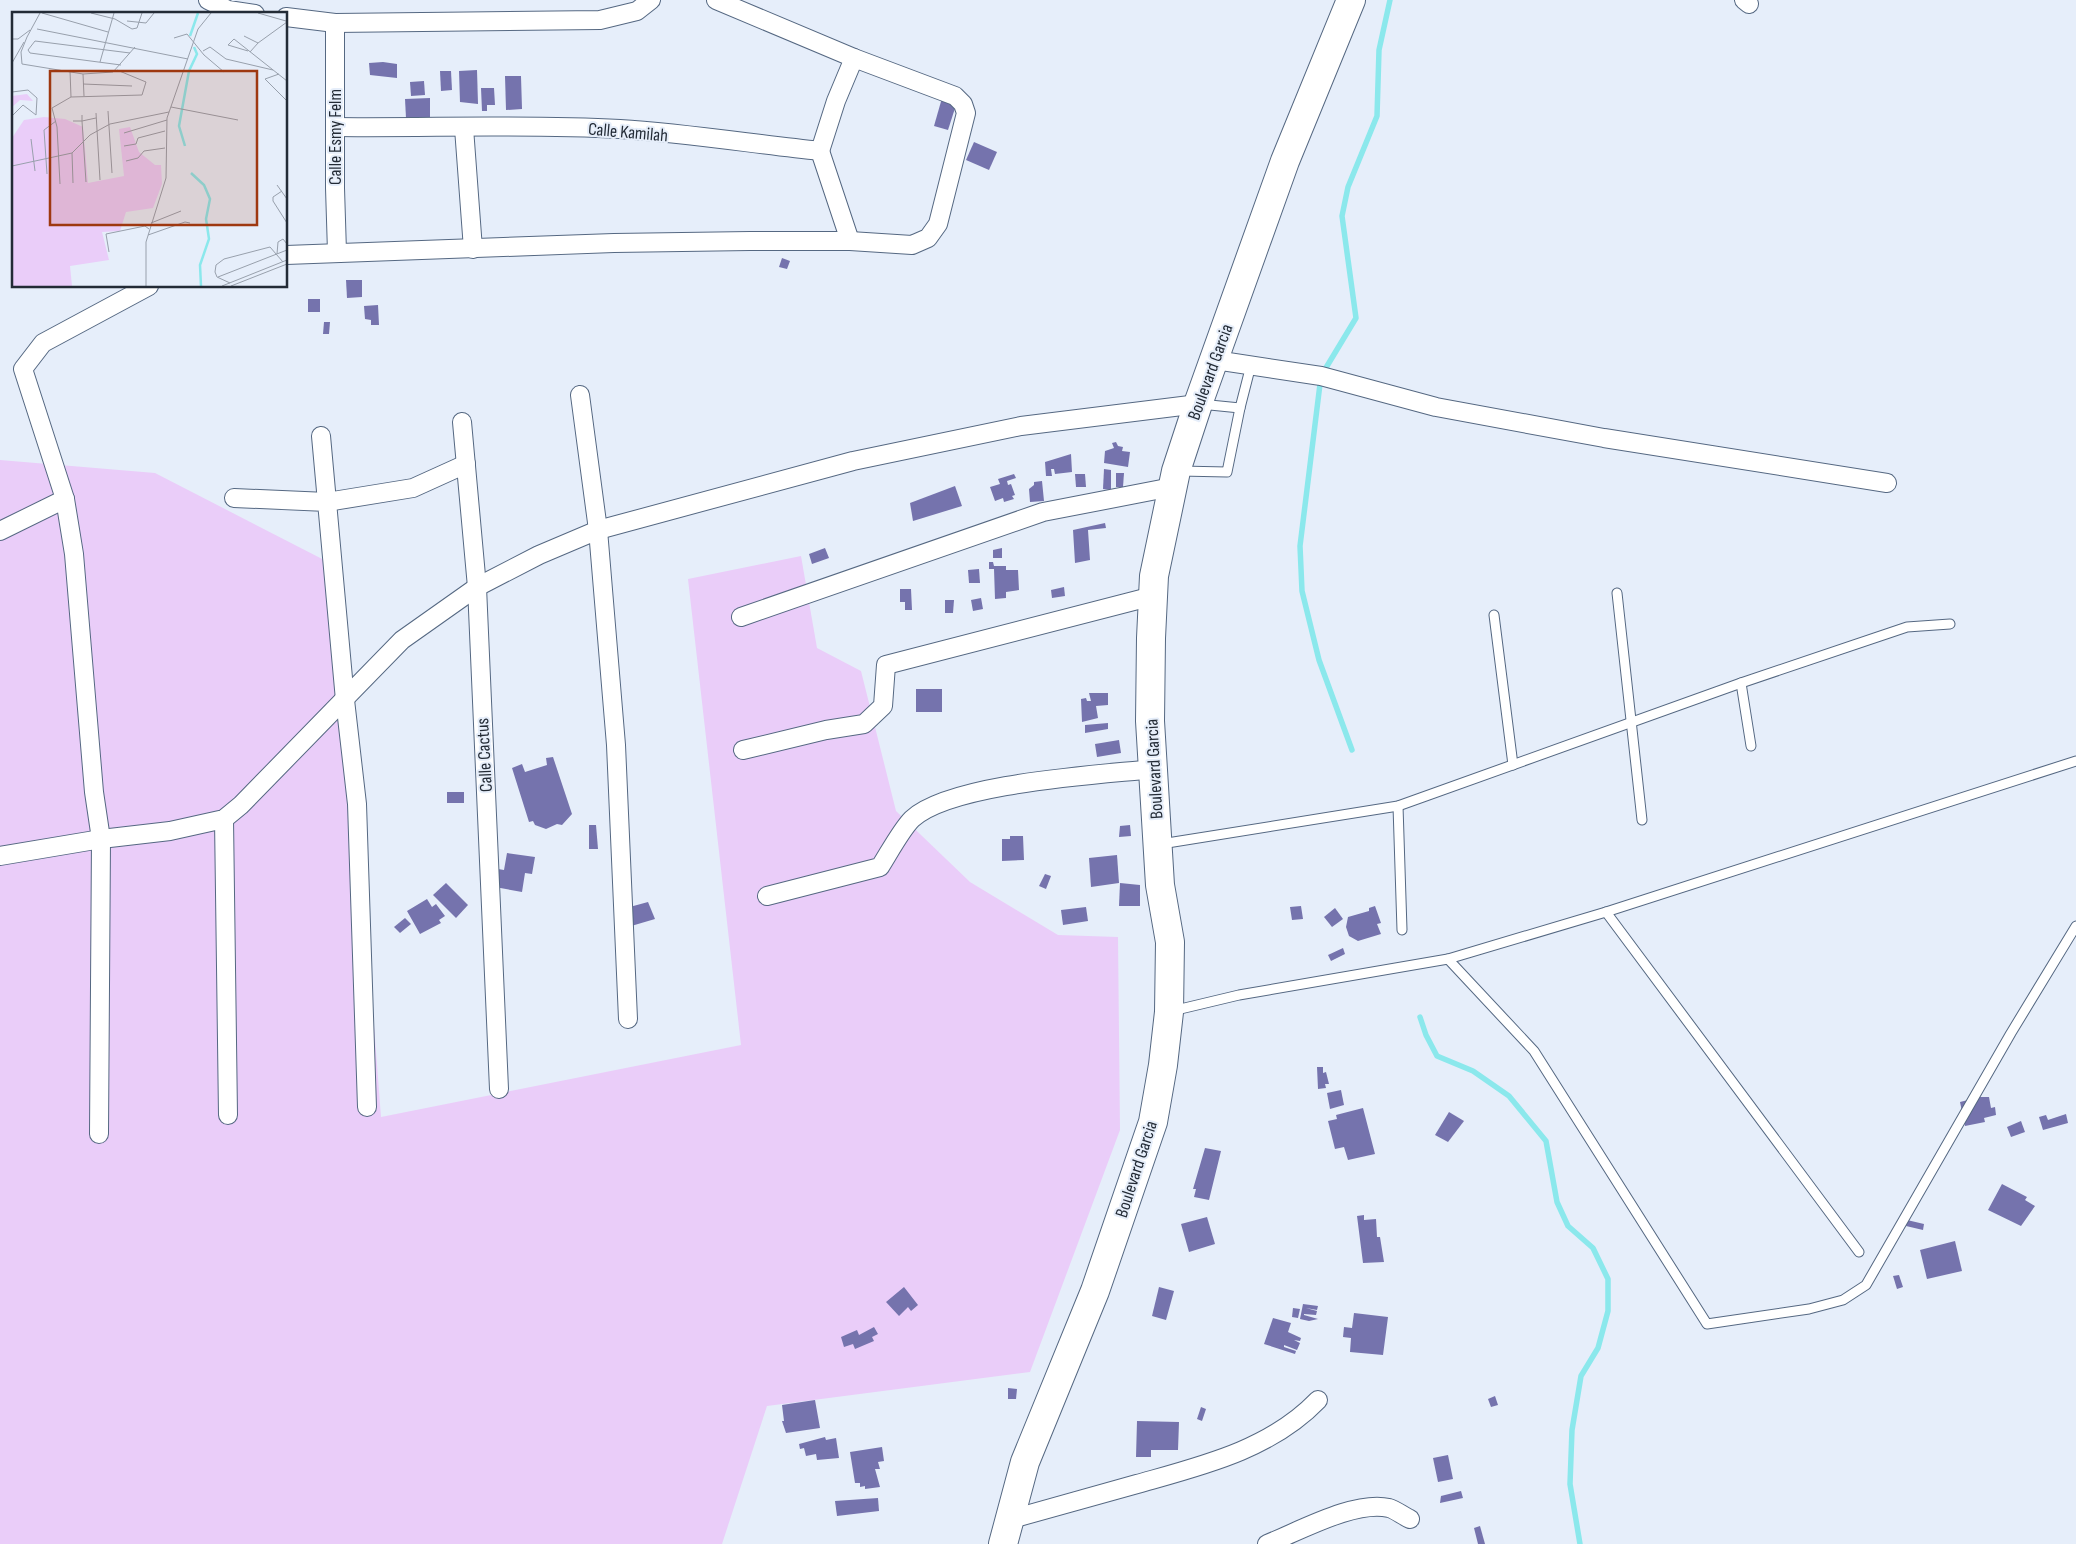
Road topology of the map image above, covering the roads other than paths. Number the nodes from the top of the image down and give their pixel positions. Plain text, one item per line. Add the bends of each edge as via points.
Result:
1 (207, 0) edge
2 (652, 0) edge
3 (716, 0) edge
4 (1351, 0) edge
5 (242, 12) edge
6 (288, 18) edge
7 (335, 23) junction
8 (854, 58) junction
9 (335, 127) junction
10 (464, 128) junction
11 (820, 151) junction
12 (850, 241) junction
13 (473, 249) junction
14 (337, 252) junction
15 (288, 255) edge
16 (144, 288) edge
17 (1215, 360) junction
18 (1251, 366) junction
19 (580, 394) dead end
20 (1198, 404) junction
21 (1240, 408) junction
22 (462, 422) dead end
23 (321, 436) dead end
24 (466, 464) junction
25 (1174, 479) junction
26 (1887, 483) dead end
27 (234, 498) dead end
28 (65, 499) junction
29 (327, 502) junction
30 (598, 530) junction
31 (0, 531) edge
32 (477, 587) junction
33 (1617, 593) dead end
34 (1153, 596) junction
35 (1494, 615) dead end
36 (741, 617) dead end
37 (1950, 624) dead end
38 (1741, 682) junction
39 (345, 700) junction
40 (1630, 723) junction
41 (1751, 746) dead end
42 (743, 750) dead end
43 (2076, 760) edge
44 (1513, 765) junction
45 (1153, 769) junction
46 (1398, 806) junction
47 (224, 819) junction
48 (1642, 820) dead end
49 (101, 839) junction
50 (1158, 844) junction
51 (0, 856) edge
52 (767, 896) dead end
53 (1606, 912) junction
54 (2076, 926) edge
55 (1402, 930) dead end
56 (1448, 959) junction
57 (1169, 1012) junction
58 (628, 1019) dead end
59 (499, 1089) dead end
60 (367, 1107) dead end
61 (228, 1116) dead end
62 (99, 1134) dead end
63 (1859, 1252) dead end
64 (1318, 1400) dead end
65 (1410, 1519) dead end
66 (1006, 1532) edge
67 (1267, 1544) edge

1 - 5 street via 228,10
2 - 7 street via 637,10 600,20
3 - 8 street
4 - 17 main road, Boulevard Garcia via 1285,161
6 - 7 street
7 - 9 street, Calle Esmy Felm
8 - 11 street
8 - 12 street via 955,96 964,104 966,113 938,224 928,238 912,245
9 - 10 street, Calle Kamilah
9 - 14 street, Calle Esmy Felm
10 - 11 street, Calle Kamilah via 518,125 621,130
10 - 13 street
11 - 12 street
12 - 13 street via 623,243
13 - 14 street
14 - 15 street
16 - 28 street via 43,343 23,368
17 - 18 street
17 - 20 main road, Boulevard Garcia
18 - 21 lane
18 - 26 street via 1321,376 1436,407 1604,438
19 - 30 street
20 - 21 lane
20 - 25 main road, Boulevard Garcia
20 - 30 street via 1021,426 853,461
21 - 25 lane via 1228,472
22 - 24 street, Calle Cactus
23 - 29 street
24 - 29 street via 413,488
24 - 32 street, Calle Cactus
25 - 34 main road, Boulevard Garcia via 1154,576
25 - 36 street via 1043,512
27 - 29 street
28 - 31 street
28 - 49 street via 74,554 94,792
29 - 39 street
30 - 32 street via 539,555
30 - 58 street via 616,745
32 - 39 street via 402,640
32 - 59 street, Calle Cactus
33 - 40 lane
34 - 42 street via 886,664 882,706 864,724
34 - 45 main road, Boulevard Garcia via 1150,721
35 - 44 lane
37 - 38 lane via 1908,627
38 - 40 lane
38 - 41 lane
39 - 47 street
39 - 60 street via 357,804
40 - 44 lane
40 - 48 lane
43 - 53 lane
44 - 46 lane
45 - 50 main road, Boulevard Garcia
45 - 52 street via 1025,784 946,800 912,819 880,867
46 - 50 lane
46 - 55 lane
47 - 49 street via 170,832
47 - 61 street
49 - 51 street
49 - 62 street
50 - 57 main road, Boulevard Garcia via 1160,885 1170,942
53 - 56 lane
53 - 63 lane
54 - 56 lane via 1866,1285 1843,1300 1809,1309 1707,1324 1534,1051
56 - 57 lane via 1239,995
57 - 66 main road, Boulevard Garcia via 1153,1122 1095,1291 1026,1462
64 - 66 street via 1301,1418 1273,1436 1205,1465
65 - 67 street via 1391,1508 1371,1506 1352,1509

